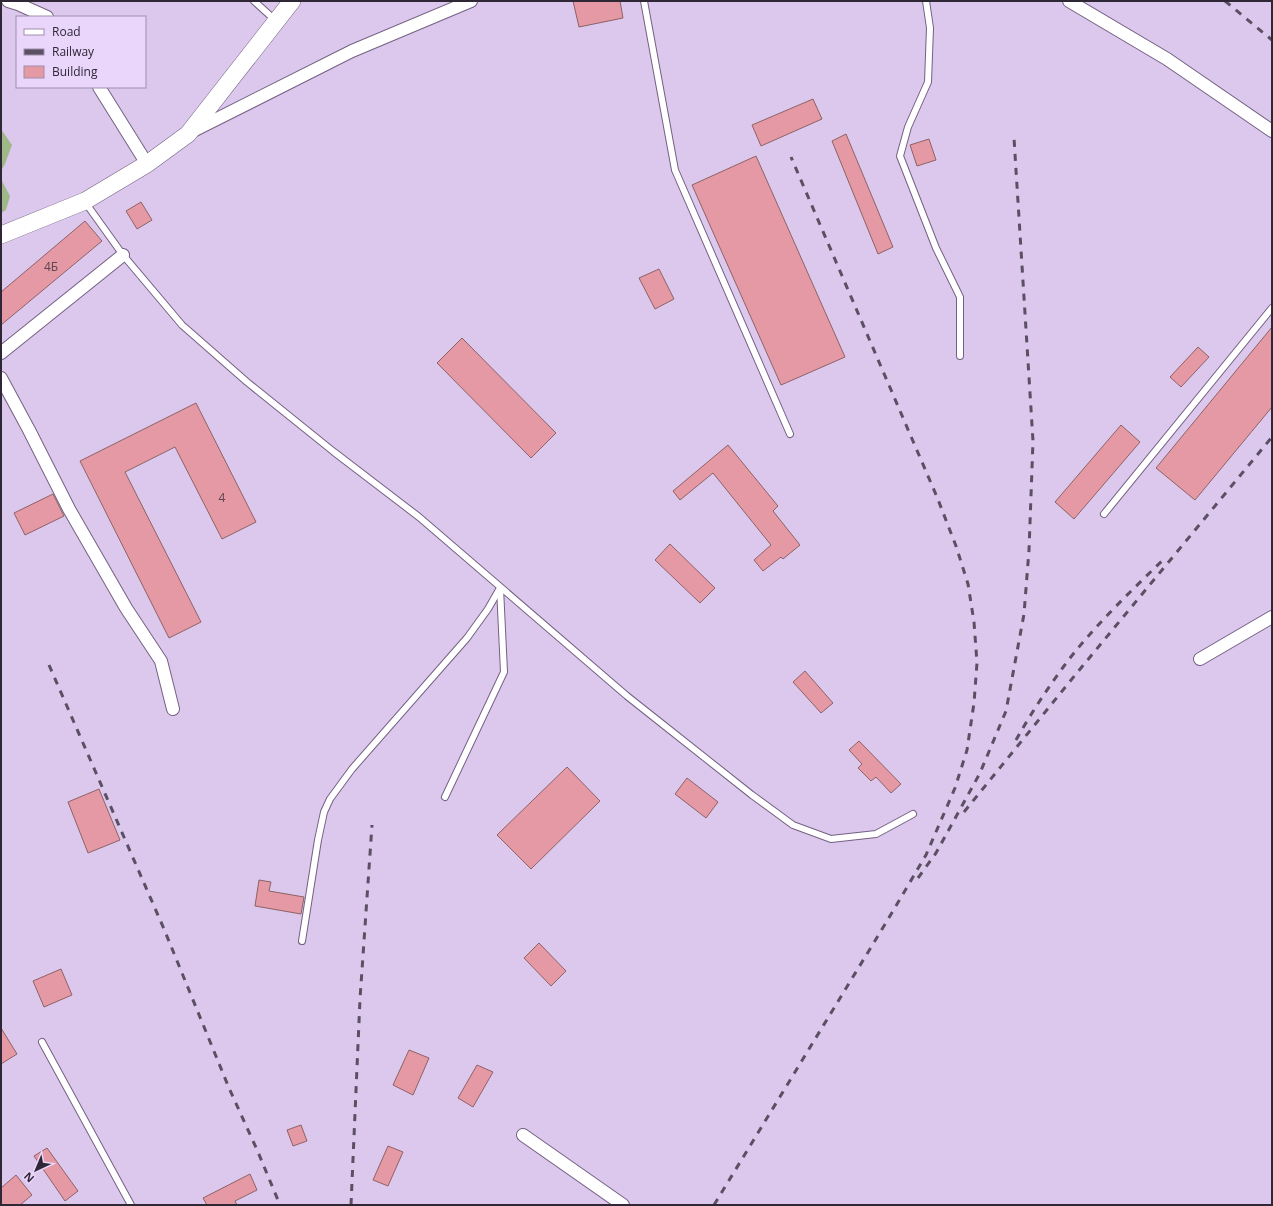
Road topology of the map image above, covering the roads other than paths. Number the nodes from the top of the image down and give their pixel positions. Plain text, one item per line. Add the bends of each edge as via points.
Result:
1 (8, 1) edge
2 (254, 1) edge
3 (292, 1) edge
4 (471, 1) edge
5 (644, 1) edge
6 (926, 1) edge
7 (1069, 1) edge
8 (45, 16) edge
9 (276, 22) junction
10 (100, 88) edge
11 (1272, 131) edge
12 (188, 134) junction
13 (147, 164) junction
14 (85, 201) junction
15 (1, 235) edge
16 (123, 255) junction
17 (1272, 308) edge
18 (1, 353) edge
19 (960, 356) dead end
20 (1, 378) edge
21 (790, 434) dead end
22 (1104, 514) dead end
23 (500, 588) junction
24 (1272, 616) edge
25 (1200, 659) dead end
26 (173, 709) dead end
27 (445, 797) dead end
28 (913, 814) dead end
29 (302, 941) dead end
30 (42, 1042) dead end
31 (523, 1135) dead end
32 (131, 1205) edge
33 (623, 1205) edge

1 - 8 street
2 - 9 lane
3 - 9 main road
4 - 12 street via 352,51
5 - 21 lane via 675,170
6 - 19 lane via 930,28 928,82 908,127 900,156 936,248 960,297
7 - 11 street via 1167,59
9 - 12 main road
10 - 13 street
12 - 13 main road
13 - 14 main road
14 - 15 main road
14 - 16 lane
16 - 18 street
16 - 23 lane via 182,325 247,382 419,518
17 - 22 lane
20 - 26 street via 69,509 126,608 161,661
23 - 27 lane via 504,672
23 - 28 lane via 627,696 793,825 831,839 876,834
23 - 29 lane via 467,638 352,769 330,799 324,812 318,840
24 - 25 street
30 - 32 lane
31 - 33 street

